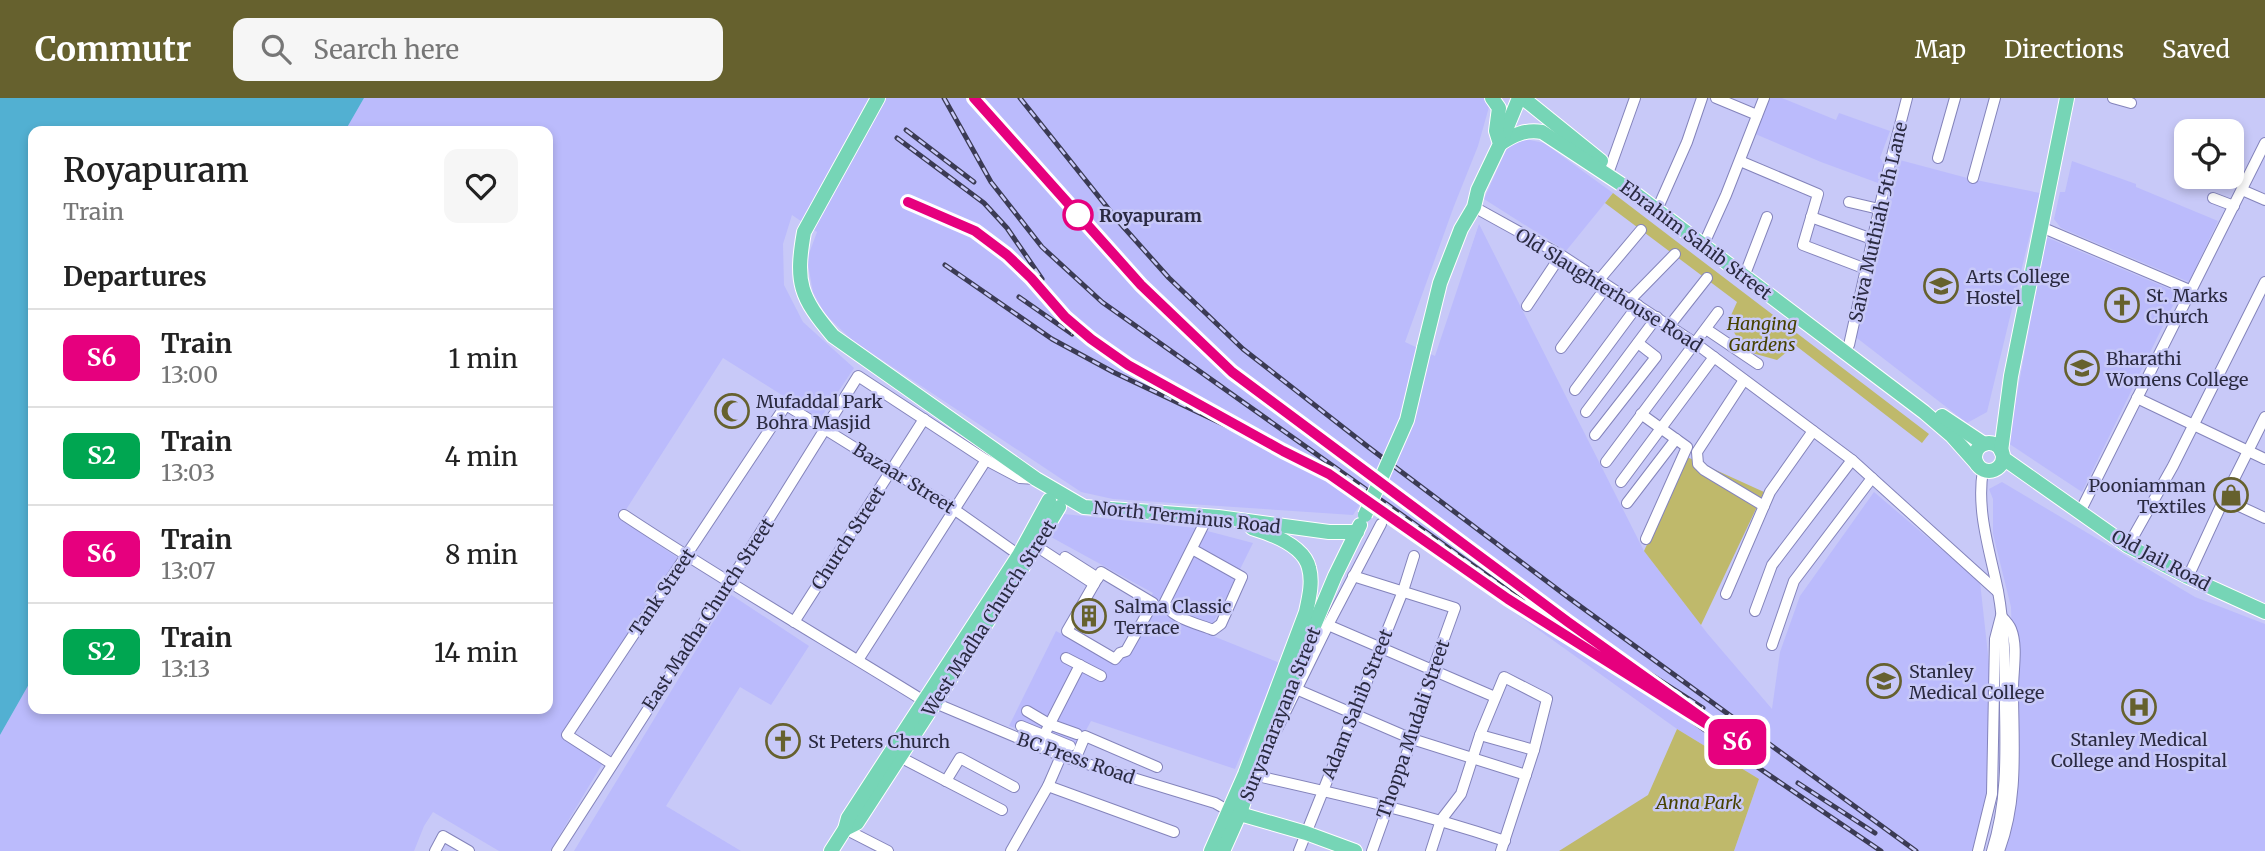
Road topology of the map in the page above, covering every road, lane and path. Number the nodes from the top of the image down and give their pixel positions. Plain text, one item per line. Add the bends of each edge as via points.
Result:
1 (878, 98) edge
2 (1492, 98) edge
3 (1521, 98) edge
4 (1635, 98) edge
5 (1702, 98) edge
6 (1716, 98) edge
7 (1764, 98) edge
8 (1907, 98) edge
9 (1955, 98) edge
10 (1995, 98) edge
11 (2067, 98) edge
12 (2113, 98) edge
13 (2131, 103) dead end
14 (1758, 115) junction
15 (1546, 125) junction
16 (2265, 143) edge
17 (1500, 144) junction
18 (1938, 158) dead end
19 (1740, 161) junction
20 (1610, 168) junction
21 (1973, 178) dead end
22 (2242, 190) junction
23 (2213, 198) dead end
24 (2265, 201) edge
25 (1849, 202) dead end
26 (1660, 203) junction
27 (2234, 206) junction
28 (1474, 207) junction
29 (1880, 209) junction
30 (1767, 217) dead end
31 (1811, 218) junction
32 (2041, 227) junction
33 (1641, 230) dead end
34 (1707, 237) junction
35 (1872, 239) junction
36 (1675, 254) dead end
37 (1561, 256) junction
38 (1866, 268) junction
39 (1746, 269) junction
40 (1707, 278) dead end
41 (2265, 282) edge
42 (1604, 283) junction
43 (2192, 291) junction
44 (1634, 303) junction
45 (1527, 306) dead end
46 (1718, 312) dead end
47 (1657, 317) junction
48 (1670, 326) junction
49 (1706, 329) junction
50 (1638, 343) junction
51 (1695, 343) junction
52 (1849, 345) junction
53 (1561, 348) dead end
54 (1714, 357) junction
55 (1758, 364) dead end
56 (2011, 376) junction
57 (1744, 380) junction
58 (1575, 390) dead end
59 (2137, 398) junction
60 (786, 405) joint
61 (1586, 412) dead end
62 (1641, 414) junction
63 (2265, 417) edge
64 (924, 419) junction
65 (2194, 425) junction
66 (1661, 428) junction
67 (824, 429) junction
68 (1813, 431) junction
69 (1595, 435) dead end
70 (1676, 439) junction
71 (1985, 444) junction
72 (2248, 451) junction
73 (2002, 454) junction
74 (2265, 458) edge
75 (986, 460) junction
76 (1852, 460) junction
77 (1606, 461) dead end
78 (1983, 468) junction
79 (892, 472) junction
80 (1872, 478) junction
81 (1036, 479) junction
82 (1621, 482) dead end
83 (2224, 499) junction
84 (2061, 500) junction
85 (1054, 503) junction
86 (1627, 503) dead end
87 (1764, 506) junction
88 (1084, 507) junction
89 (955, 510) junction
90 (2080, 512) junction
91 (624, 515) dead end
92 (1213, 517) junction
93 (2265, 518) edge
94 (1381, 524) dead end
95 (1357, 532) junction
96 (1646, 539) dead end
97 (1037, 543) junction
98 (2129, 546) junction
99 (1192, 549) junction
100 (1019, 555) junction
101 (1414, 555) dead end
102 (687, 556) junction
103 (1353, 576) junction
104 (2188, 578) junction
105 (1096, 581) junction
106 (729, 583) junction
107 (1403, 591) junction
108 (1998, 592) junction
109 (1726, 594) dead end
110 (1755, 611) dead end
111 (2265, 611) edge
112 (2001, 616) junction
113 (794, 622) junction
114 (1328, 625) junction
115 (1772, 645) dead end
116 (1380, 647) junction
117 (1066, 658) dead end
118 (858, 660) junction
119 (1080, 665) junction
120 (1433, 669) junction
121 (1101, 676) dead end
122 (1296, 688) junction
123 (1495, 697) junction
124 (929, 702) junction
125 (1027, 711) dead end
126 (1352, 714) junction
127 (1049, 724) junction
128 (1021, 726) dead end
129 (1077, 734) dead end
130 (1480, 734) junction
131 (1044, 736) junction
132 (1412, 739) junction
133 (1265, 743) junction
134 (1070, 746) dead end
135 (1038, 747) junction
136 (1534, 750) junction
137 (895, 755) junction
138 (1061, 756) junction
139 (1473, 758) junction
140 (1075, 760) junction
141 (612, 764) junction
142 (1157, 767) dead end
143 (1253, 775) junction
144 (1526, 775) junction
145 (946, 780) junction
146 (1048, 786) junction
147 (1014, 787) dead end
148 (1323, 790) junction
149 (1387, 806) junction
150 (1002, 810) dead end
151 (1235, 812) junction
152 (1441, 820) junction
153 (845, 829) junction
154 (1174, 832) dead end
155 (1306, 832) junction
156 (1503, 846) edge
157 (435, 851) edge
158 (469, 851) edge
159 (556, 851) edge
160 (831, 851) edge
161 (888, 851) edge
162 (1011, 851) edge
163 (1210, 851) edge
164 (1223, 851) edge
165 (1299, 851) edge
166 (1355, 851) edge
167 (1372, 851) edge
168 (1431, 851) edge
169 (1978, 851) edge
170 (1992, 851) edge
171 (1999, 851) edge

1 - 81 main road, North Terminus Road via 804,232 801,285 811,309 832,336
2 - 17 main road via 1499,108 1496,131
3 - 15 main road, Ebrahim Sahib Street
3 - 17 main road, Suryanarayana Street
4 - 20 street
5 - 26 street
6 - 14 street
7 - 14 street
8 - 29 street, Saiva Muthiah 5th Lane
9 - 18 street
10 - 21 street
11 - 32 main road
12 - 13 street
14 - 19 street
15 - 17 main road
15 - 20 main road, Ebrahim Sahib Street
15 - 78 main road, Ebrahim Sahib Street via 1913,404
16 - 22 street
17 - 28 main road, Suryanarayana Street
19 - 31 street via 1818,194
19 - 34 street
20 - 26 main road, Ebrahim Sahib Street
22 - 24 street
22 - 27 street
23 - 27 street
25 - 29 street
26 - 34 main road, Ebrahim Sahib Street
27 - 43 street
28 - 37 street, Old Slaughterhouse Road
28 - 95 main road, Suryanarayana Street, bridge via 1440,283 1407,420
29 - 35 street, Saiva Muthiah 5th Lane
30 - 39 street
31 - 35 street
31 - 38 street via 1803,245
32 - 43 street
32 - 56 main road
33 - 42 street
34 - 39 main road, Ebrahim Sahib Street
35 - 38 street, Saiva Muthiah 5th Lane
36 - 44 street
37 - 42 street, Old Slaughterhouse Road
37 - 45 street
38 - 52 street, Saiva Muthiah 5th Lane
39 - 52 main road, Ebrahim Sahib Street
40 - 48 street
41 - 65 street
42 - 44 street, Old Slaughterhouse Road
42 - 53 street
43 - 59 street
44 - 47 street, Old Slaughterhouse Road
44 - 58 street
46 - 49 street
47 - 48 street, Old Slaughterhouse Road
47 - 50 street
48 - 51 street, Old Slaughterhouse Road
49 - 51 street
49 - 55 street
50 - 61 street
50 - 69 street via 1656,357
51 - 54 street, Old Slaughterhouse Road
51 - 62 street
52 - 71 main road, Ebrahim Sahib Street
54 - 57 street, Old Slaughterhouse Road
54 - 66 street
56 - 71 main road
56 - 73 main road
57 - 68 street, Old Slaughterhouse Road
57 - 87 street via 1697,452 1698,464
59 - 65 street
59 - 90 street
60 - 67 street, Bazaar Street
60 - 102 street, Tank Street
62 - 66 street
62 - 77 street
63 - 72 street
64 - 67 street, East Madha Church Street via 858,376
64 - 75 street
64 - 79 street, Church Street
65 - 72 street
65 - 98 street
66 - 70 street
66 - 82 street
67 - 79 street, Bazaar Street
67 - 106 street, East Madha Church Street
68 - 76 street, Old Slaughterhouse Road
68 - 87 street
70 - 86 street
70 - 96 street via 1687,447
71 - 73 main road via 1993,444
71 - 78 main road via 1975,455
72 - 74 street
72 - 83 street
73 - 78 main road via 2000,466
73 - 84 main road, Old Jail Road
75 - 81 street via 1020,478
75 - 89 street
76 - 80 street, Old Slaughterhouse Road
76 - 110 street via 1772,565
78 - 84 main road, Old Jail Road
78 - 108 street via 1980,494
79 - 89 street, Bazaar Street
79 - 113 street, Church Street
80 - 108 street, Old Slaughterhouse Road
80 - 115 street via 1794,582
81 - 85 main road
81 - 88 main road, North Terminus Road
83 - 93 street
83 - 104 street
84 - 90 main road, Old Jail Road
85 - 88 main road
85 - 97 main road, West Madha Church Street
85 - 100 main road, West Madha Church Street
87 - 109 street
88 - 92 main road, North Terminus Road
89 - 100 street, Bazaar Street
89 - 118 street
90 - 98 main road, Old Jail Road
91 - 102 street, BC Press Road
92 - 95 main road, North Terminus Road
92 - 99 street
92 - 151 main road, Suryanarayana Street via 1286,542 1309,566 1311,587
94 - 103 street
95 - 133 main road, Suryanarayana Street
97 - 105 street
97 - 124 main road, West Madha Church Street
98 - 104 main road, Old Jail Road
99 - 99 street via 1165,602 1175,614 1213,630 1221,624 1242,577
100 - 124 main road, West Madha Church Street
101 - 107 street, Adam Sahib Street
102 - 106 street, BC Press Road
102 - 141 street, Tank Street via 567,735
103 - 107 street
103 - 114 street
104 - 111 main road, Old Jail Road
105 - 105 street via 1067,631 1115,659 1126,651 1153,603 1101,572
106 - 113 street, BC Press Road
106 - 141 street, East Madha Church Street
107 - 116 street, Adam Sahib Street
107 - 120 street, Thoppa Mudali Street via 1455,608
108 - 112 street
112 - 169 street via 1995,639 1992,794
112 - 170 street via 2006,786
112 - 171 street via 2011,629 2014,649 2015,756 2013,791
113 - 118 street, BC Press Road
114 - 116 street
114 - 122 street
116 - 120 street
116 - 126 street, Adam Sahib Street
117 - 119 street
118 - 124 street, BC Press Road
119 - 121 street
119 - 127 street
120 - 123 street
120 - 132 street, Thoppa Mudali Street
122 - 126 street
122 - 133 street via 1277,729
123 - 130 street
123 - 136 street via 1504,677 1548,699
124 - 135 street, BC Press Road
124 - 137 main road, West Madha Church Street
125 - 127 street
126 - 132 street
126 - 148 street, Adam Sahib Street
127 - 129 street
127 - 131 street
128 - 131 street
130 - 136 street
130 - 139 street
131 - 134 street
131 - 135 street
132 - 139 street
132 - 149 street, Thoppa Mudali Street
133 - 143 main road, Suryanarayana Street
135 - 138 street, BC Press Road
136 - 144 street
137 - 145 street
137 - 153 main road, West Madha Church Street via 864,803 848,818
138 - 140 street, BC Press Road
138 - 146 street
139 - 144 street
139 - 152 street via 1461,794
140 - 142 street via 1085,736
140 - 151 street, BC Press Road
141 - 159 street, East Madha Church Street
143 - 148 street
143 - 151 main road, Suryanarayana Street
144 - 156 street
145 - 147 street via 960,758
145 - 150 street
146 - 154 street
146 - 162 street
148 - 149 street
148 - 155 street, Adam Sahib Street
149 - 152 street
149 - 167 street, Thoppa Mudali Street
151 - 155 main road
151 - 163 main road, Suryanarayana Street
151 - 164 main road, Suryanarayana Street
152 - 156 street
152 - 168 street
153 - 160 main road, West Madha Church Street
153 - 161 street
155 - 165 street, Adam Sahib Street
155 - 166 main road
157 - 158 street via 443,836

